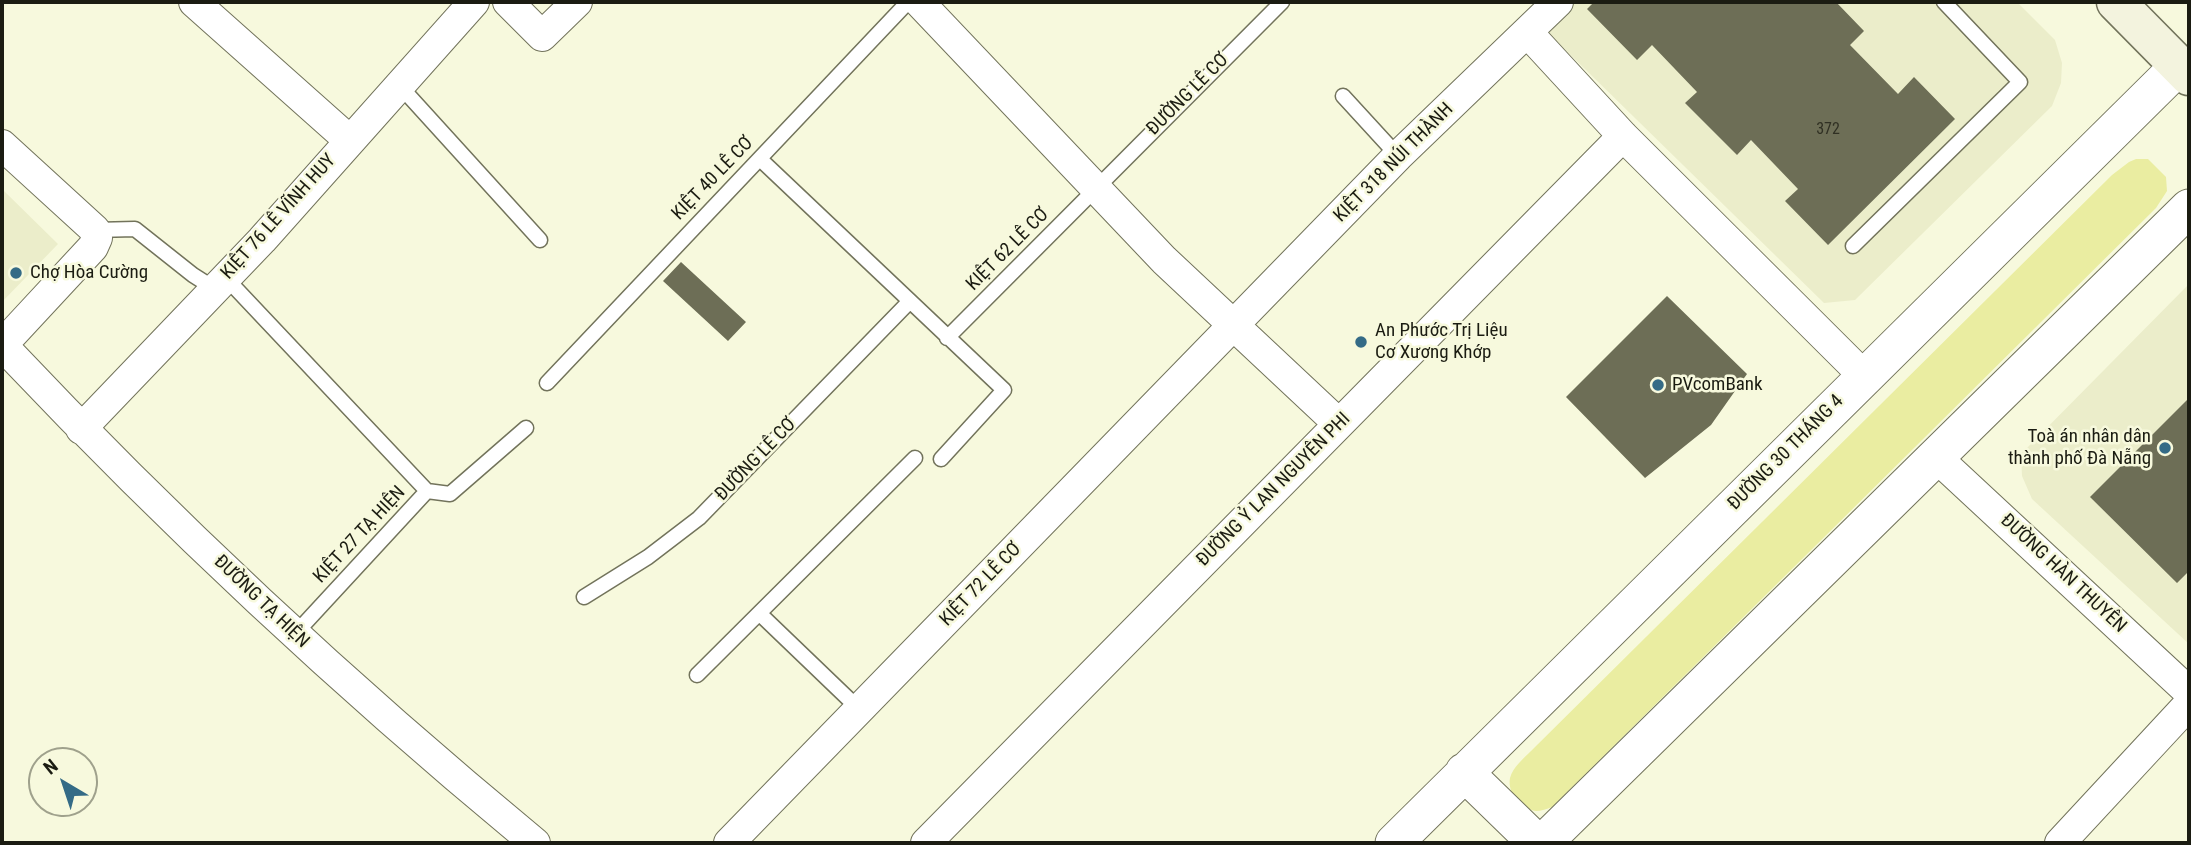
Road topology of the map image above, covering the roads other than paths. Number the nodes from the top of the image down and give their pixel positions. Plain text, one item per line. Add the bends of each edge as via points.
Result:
1 (194, 2) edge
2 (474, 2) edge
3 (508, 2) edge
4 (577, 2) edge
5 (908, 2) edge
6 (919, 2) edge
7 (1282, 2) edge
8 (1558, 2) edge
9 (1944, 2) edge
10 (2116, 2) edge
11 (1528, 33) junction
12 (2184, 71) edge
13 (400, 86) junction
14 (1343, 96) dead end
15 (1623, 136) junction
16 (349, 140) junction
17 (2, 145) edge
18 (1398, 156) junction
19 (760, 159) junction
20 (1095, 189) junction
21 (2189, 208) edge
22 (94, 230) junction
23 (540, 240) dead end
24 (1853, 246) dead end
25 (220, 283) junction
26 (909, 301) junction
27 (1233, 326) junction
28 (947, 338) junction
29 (2, 345) edge
30 (1864, 376) junction
31 (547, 383) dead end
32 (1339, 424) junction
33 (526, 428) dead end
34 (81, 429) junction
35 (1936, 457) junction
36 (915, 458) dead end
37 (941, 459) dead end
38 (427, 491) junction
39 (584, 597) dead end
40 (760, 614) junction
41 (294, 635) junction
42 (697, 676) dead end
43 (2189, 692) edge
44 (2189, 704) edge
45 (860, 709) junction
46 (1464, 772) junction
47 (536, 843) edge
48 (729, 843) edge
49 (926, 843) edge
50 (1394, 843) edge
51 (1537, 843) edge
52 (1543, 843) edge
53 (2060, 843) edge

1 - 16 street
2 - 13 street, KIỆT 76 LÊ VĨNH HUY
3 - 4 street via 542,36
5 - 19 lane, KIỆT 40 LÊ CƠ
6 - 20 street
7 - 20 lane, ĐƯỜNG LÊ CƠ
8 - 11 street, KIỆT 318 NÚI THÀNH
9 - 24 lane via 2020,82
10 - 12 main road
11 - 15 street
11 - 18 street, KIỆT 318 NÚI THÀNH
12 - 30 street, ĐƯỜNG 30 THÁNG 4
13 - 16 street, KIỆT 76 LÊ VĨNH HUY
13 - 23 lane
14 - 18 lane
15 - 30 street
15 - 32 street, ĐƯỜNG Ỷ LAN NGUYÊN PHI
16 - 25 street, KIỆT 76 LÊ VĨNH HUY
17 - 22 street
18 - 27 street, KIỆT 318 NÚI THÀNH
19 - 26 lane
19 - 31 lane, KIỆT 40 LÊ CƠ
20 - 27 street
20 - 28 lane, KIỆT 62 LÊ CƠ
21 - 35 street
22 - 25 lane via 135,229
22 - 29 street via 97,239 93,247
25 - 34 street, KIỆT 76 LÊ VĨNH HUY
25 - 38 lane
26 - 28 lane
26 - 39 lane, ĐƯỜNG LÊ CƠ via 699,518
27 - 32 street
27 - 45 street, KIỆT 72 LÊ CƠ
28 - 37 lane via 1004,390
29 - 34 street, ĐƯỜNG TẠ HIỆN
30 - 46 street, ĐƯỜNG 30 THÁNG 4
32 - 49 street, ĐƯỜNG Ỷ LAN NGUYÊN PHI
33 - 38 lane, KIỆT 27 TẠ HIỆN via 450,494
34 - 41 street, ĐƯỜNG TẠ HIỆN
35 - 43 street, ĐƯỜNG HÀN THUYÊN
35 - 52 street
36 - 40 lane
38 - 41 lane, KIỆT 27 TẠ HIỆN
40 - 42 lane
40 - 45 lane
41 - 47 street, ĐƯỜNG TẠ HIỆN
44 - 53 street
45 - 48 street, KIỆT 72 LÊ CƠ
46 - 50 street, ĐƯỜNG 30 THÁNG 4
46 - 51 street

